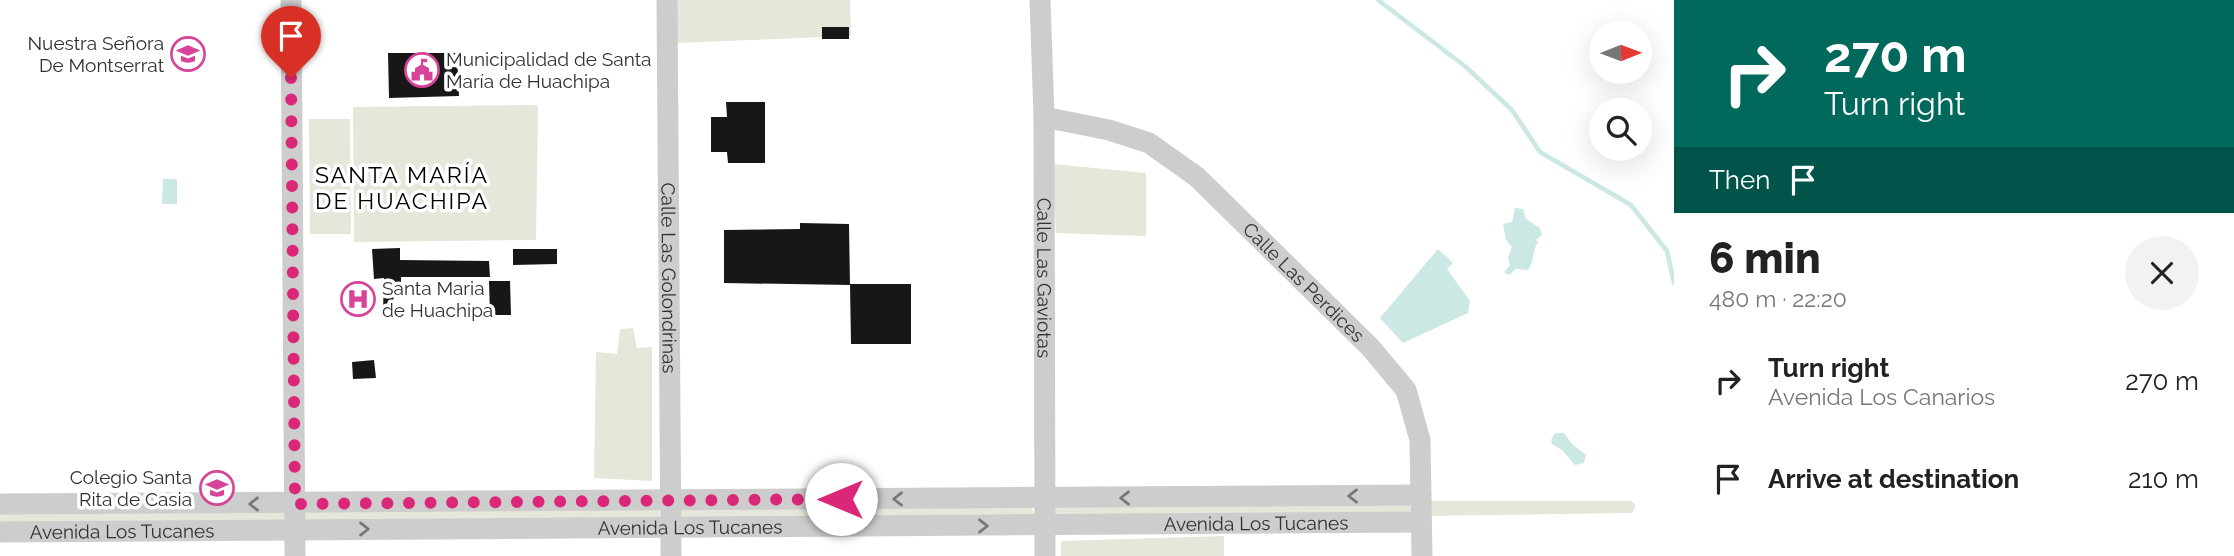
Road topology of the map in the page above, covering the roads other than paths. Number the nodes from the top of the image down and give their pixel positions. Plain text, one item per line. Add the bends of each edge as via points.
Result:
1 (291, 0) edge
2 (667, 0) edge
3 (1040, 0) edge
4 (1044, 117) junction
5 (1421, 495) junction
6 (1045, 499) junction
7 (671, 500) junction
8 (0, 504) edge
9 (295, 504) junction
10 (1421, 522) junction
11 (1045, 525) junction
12 (671, 527) junction
13 (296, 530) junction
14 (0, 532) edge
15 (295, 556) edge
16 (671, 556) edge
17 (1045, 556) edge
18 (1422, 556) edge

1 - 9 street
2 - 7 street, Calle Las Golondrinas
3 - 4 street, Calle Las Gaviotas
4 - 5 street, Calle Las Perdices via 1109,130 1159,150 1197,177 1370,347 1406,390 1420,440
4 - 6 street, Calle Las Gaviotas
5 -> 6 street, Avenida Los Tucanes
5 - 10 street, Calle Las Perdices
6 -> 7 street, Avenida Los Tucanes
6 - 11 street, Calle Las Gaviotas
7 - 9 street, Avenida Los Tucanes
7 - 12 street, Calle Las Golondrinas
9 -> 8 street, Avenida Los Tucanes
9 - 13 street
10 - 11 street, Avenida Los Tucanes
10 - 18 street, Calle Las Perdices
12 -> 11 street, Avenida Los Tucanes
11 - 17 street, Calle Las Gaviotas
13 -> 12 street, Avenida Los Tucanes
12 - 16 street, Calle Las Golondrinas
13 - 14 street, Avenida Los Tucanes
13 - 15 street

